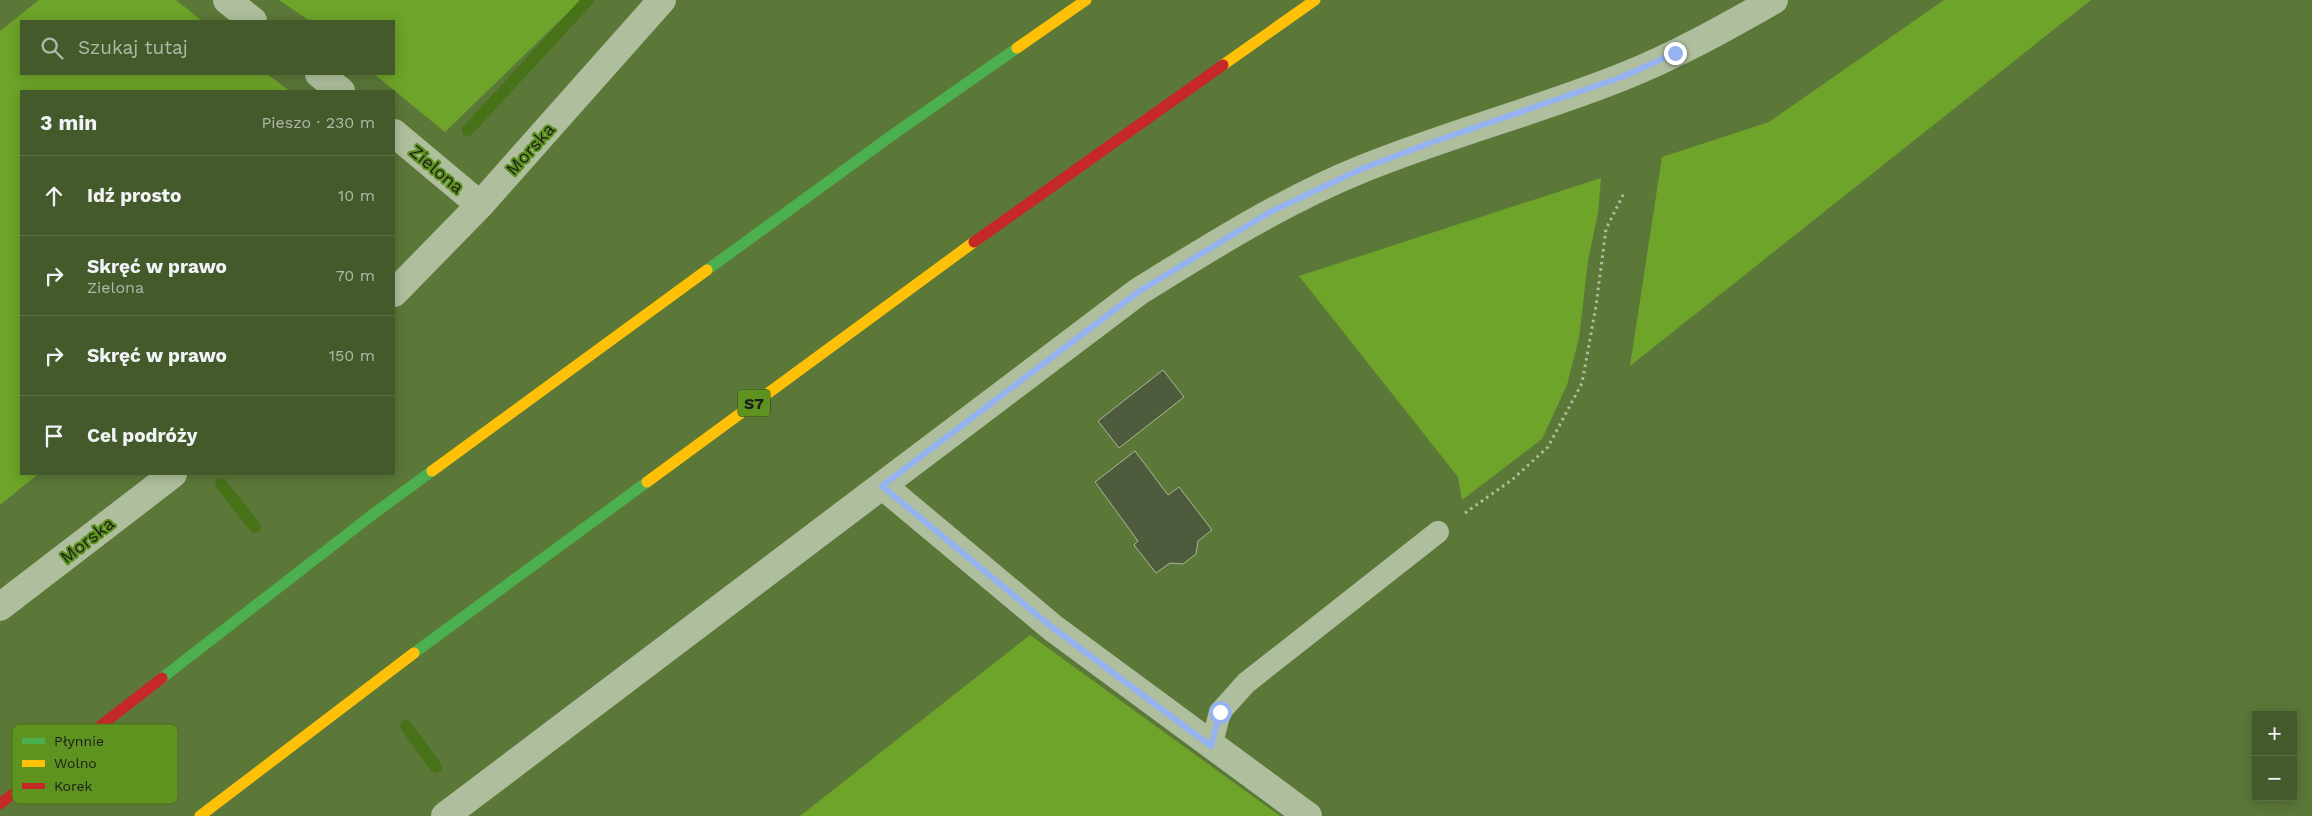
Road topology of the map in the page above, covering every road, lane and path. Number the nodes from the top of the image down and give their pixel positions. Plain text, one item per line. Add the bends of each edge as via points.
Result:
1 (226, 0) edge
2 (662, 0) edge
3 (1086, 0) edge
4 (1315, 0) edge
5 (1774, 0) edge
6 (252, 20) edge
7 (320, 75) edge
8 (340, 90) edge
9 (395, 134) edge
10 (1624, 193) dead end
11 (480, 205) junction
12 (395, 292) edge
13 (172, 475) edge
14 (882, 486) junction
15 (1438, 532) joint
16 (0, 607) edge
17 (103, 724) edge
18 (1211, 746) junction
19 (12, 795) edge
20 (0, 804) edge
21 (200, 816) edge
22 (445, 816) edge
23 (1308, 816) edge

1 - 6 street
2 - 11 street, Morska
3 - 17 highway via 891,136 372,515
4 - 21 highway, S7 via 954,256 402,662
5 - 14 street via 1682,50 1622,77 1361,169 1270,212 1138,292
7 - 8 street
9 - 11 street, Zielona
10 - 15 path via 1606,229 1582,383 1548,448 1513,480
11 - 12 street, Morska
13 - 16 street, Morska
14 - 18 street via 1053,628
14 - 22 street
15 - 18 lane via 1246,683 1220,712
18 - 23 street
19 - 20 highway

